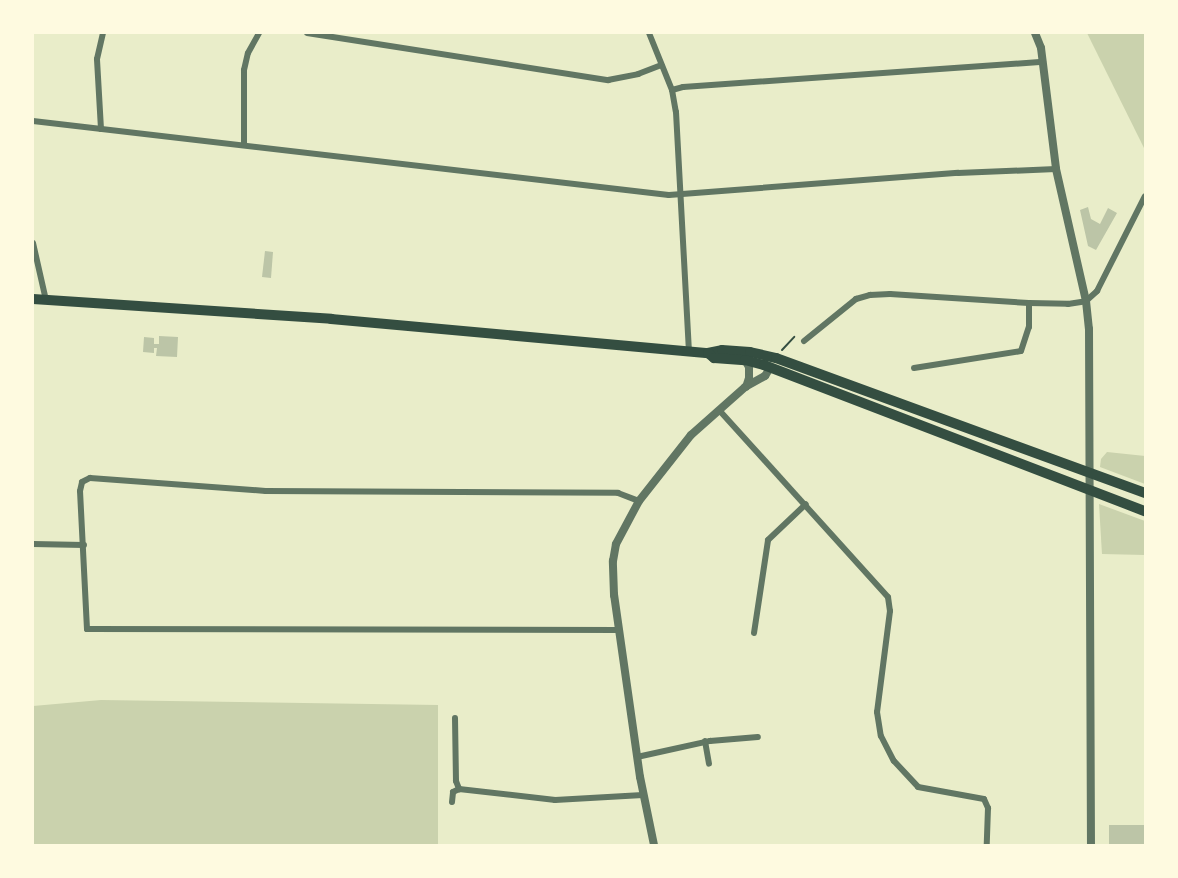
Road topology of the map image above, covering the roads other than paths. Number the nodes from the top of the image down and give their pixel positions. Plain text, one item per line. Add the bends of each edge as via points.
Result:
1 (103, 33) edge
2 (259, 33) edge
3 (307, 33) edge
4 (649, 33) edge
5 (1035, 33) edge
6 (1043, 63) junction
7 (661, 65) junction
8 (672, 90) junction
9 (33, 121) edge
10 (100, 129) junction
11 (244, 145) junction
12 (1056, 169) junction
13 (682, 196) junction
14 (1145, 196) edge
15 (33, 243) edge
16 (33, 299) edge
17 (46, 300) junction
18 (1086, 301) junction
19 (1029, 303) junction
20 (804, 341) dead end
21 (689, 351) junction
22 (748, 356) junction
23 (770, 368) junction
24 (914, 368) dead end
25 (745, 387) junction
26 (719, 410) junction
27 (1145, 493) edge
28 (639, 501) junction
29 (806, 504) junction
30 (1145, 511) edge
31 (33, 544) edge
32 (84, 545) junction
33 (619, 630) junction
34 (754, 633) dead end
35 (455, 718) dead end
36 (758, 737) dead end
37 (705, 741) junction
38 (638, 757) junction
39 (709, 764) dead end
40 (459, 789) junction
41 (644, 795) junction
42 (452, 802) dead end
43 (654, 845) edge
44 (987, 845) edge
45 (1091, 845) edge

1 - 10 street via 98,59
2 - 11 street via 244,70
3 - 7 street via 608,80
4 - 7 street
5 - 6 street
6 - 8 street
6 - 12 street
7 - 8 street
8 - 13 street
9 - 10 street
10 - 11 street
11 - 13 street
12 - 13 street via 958,172
12 - 18 street
13 - 21 street
14 - 18 street via 1097,291
15 - 17 street
16 - 17 main road
17 - 21 main road via 331,318
18 - 19 street
18 - 45 street
19 - 20 street via 870,296 856,299
19 - 24 street via 1029,327 1021,351
21 - 22 main road via 722,350
22 - 23 main road via 771,362
22 - 25 street via 749,378
22 - 27 main road via 776,358
23 - 25 street via 765,376
23 - 30 main road
25 - 26 street
26 - 28 street via 691,435
26 - 29 street
28 - 32 street via 618,494 266,491 90,478 82,482
28 - 33 street via 622,528 613,561
29 - 34 street via 768,540
29 - 44 street via 884,592 890,604 877,712 887,749 918,787 984,799 988,808
31 - 32 street
32 - 33 street via 87,630
33 - 38 street
35 - 40 street
36 - 37 street
37 - 38 street
37 - 39 street
38 - 41 street
40 - 41 street via 555,800
40 - 42 street via 453,792
41 - 43 street

